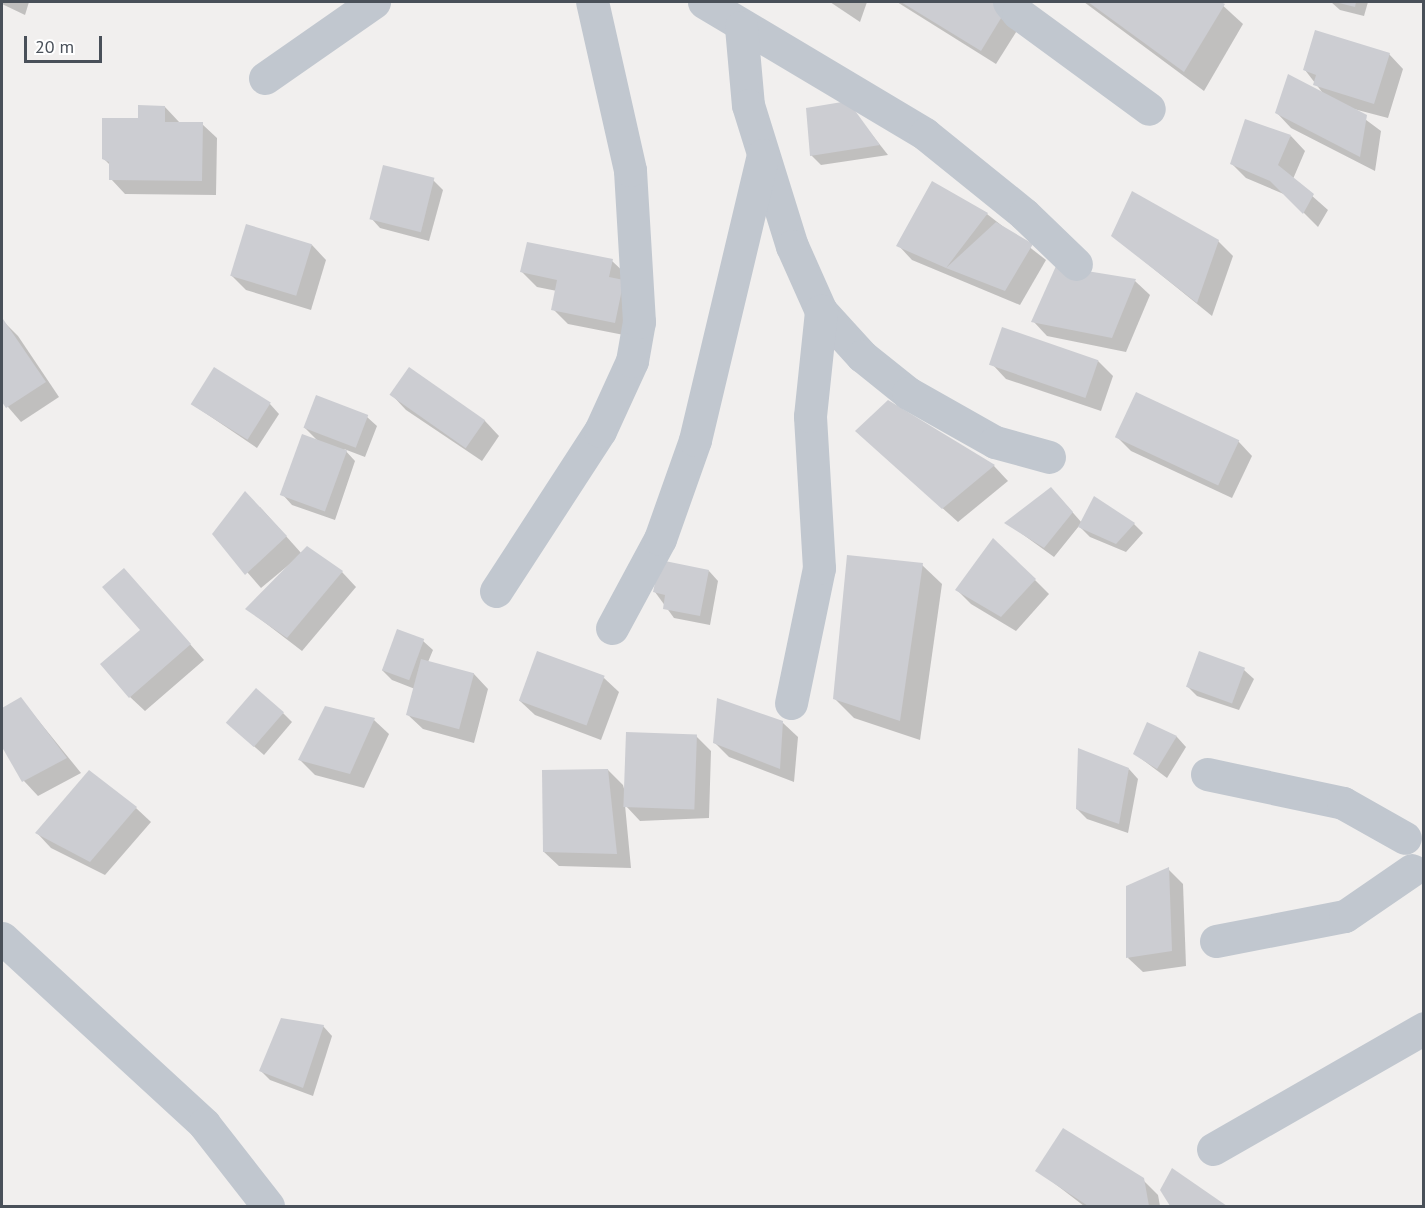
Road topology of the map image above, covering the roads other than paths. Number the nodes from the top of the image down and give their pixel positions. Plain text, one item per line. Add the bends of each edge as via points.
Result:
1 (374, 2) edge
2 (592, 2) edge
3 (704, 2) edge
4 (1009, 2) edge
5 (741, 27) junction
6 (265, 78) dead end
7 (1149, 110) dead end
8 (763, 155) junction
9 (1076, 264) dead end
10 (821, 310) junction
11 (1049, 457) dead end
12 (496, 591) dead end
13 (612, 628) dead end
14 (791, 703) dead end
15 (1207, 774) dead end
16 (1414, 829) edge
17 (1418, 875) edge
18 (2, 938) edge
19 (1216, 941) dead end
20 (1424, 1028) edge
21 (1213, 1149) dead end
22 (268, 1206) edge

1 - 6 street
2 - 12 street via 630,170 639,322 632,361 600,431
3 - 5 street
4 - 7 street
5 - 8 street via 748,105
5 - 9 street via 925,134 1024,214
8 - 10 street via 792,246
8 - 13 street via 695,440 660,539
10 - 11 street via 862,356 908,393 995,442
10 - 14 street via 810,416 819,568
15 - 16 street via 1343,803
16 - 17 street via 1401,849
17 - 19 street via 1345,916
18 - 22 street via 204,1124
20 - 21 street

